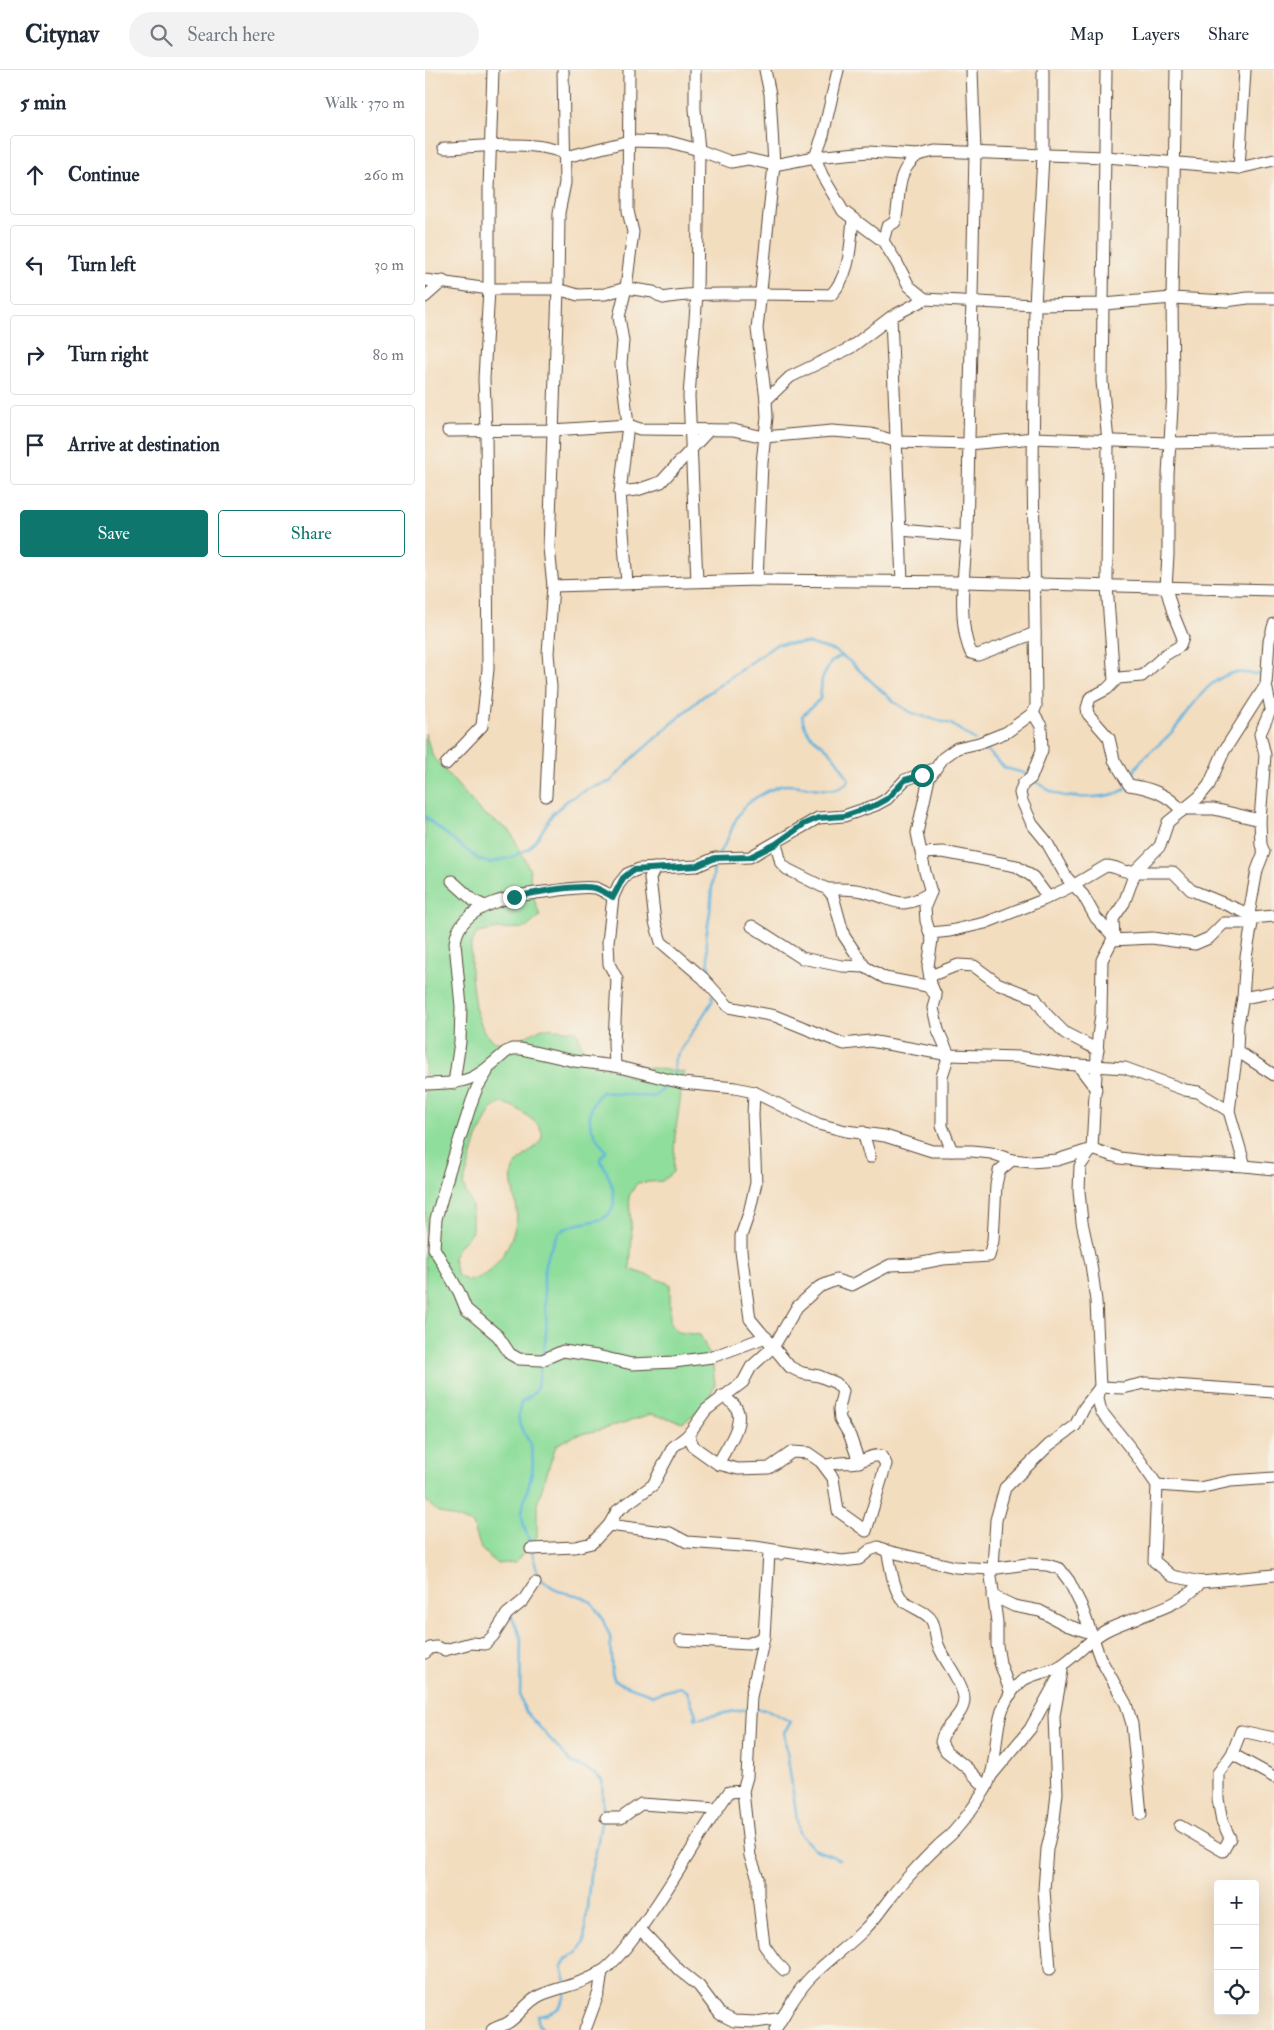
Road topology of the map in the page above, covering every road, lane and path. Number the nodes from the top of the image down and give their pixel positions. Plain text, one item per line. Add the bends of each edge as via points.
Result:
1 (493, 70) edge
2 (563, 70) edge
3 (629, 70) edge
4 (695, 70) edge
5 (765, 70) edge
6 (838, 70) edge
7 (973, 70) edge
8 (1043, 70) edge
9 (1105, 70) edge
10 (1176, 70) edge
11 (1245, 70) edge
12 (629, 140) junction
13 (490, 147) junction
14 (444, 148) dead end
15 (699, 150) junction
16 (563, 152) junction
17 (975, 152) junction
18 (918, 155) junction
19 (1043, 156) junction
20 (815, 157) junction
21 (1106, 157) junction
22 (1274, 160) edge
23 (1175, 162) junction
24 (774, 165) junction
25 (1239, 168) junction
26 (853, 219) junction
27 (883, 241) junction
28 (425, 280) edge
29 (443, 281) junction
30 (626, 288) junction
31 (489, 289) junction
32 (558, 289) junction
33 (762, 293) junction
34 (697, 294) junction
35 (425, 296) edge
36 (1172, 298) junction
37 (1274, 298) edge
38 (925, 300) junction
39 (971, 302) junction
40 (1104, 304) junction
41 (1035, 305) junction
42 (891, 317) junction
43 (766, 400) junction
44 (628, 425) junction
45 (689, 429) junction
46 (486, 430) junction
47 (553, 430) junction
48 (709, 430) junction
49 (448, 431) dead end
50 (765, 437) junction
51 (1035, 438) junction
52 (1108, 441) junction
53 (1274, 441) edge
54 (898, 442) junction
55 (1169, 443) junction
56 (968, 444) junction
57 (690, 449) junction
58 (621, 492) junction
59 (901, 530) junction
60 (967, 536) junction
61 (757, 580) junction
62 (697, 581) junction
63 (902, 582) junction
64 (963, 582) junction
65 (627, 583) junction
66 (1035, 584) junction
67 (553, 586) junction
68 (1107, 586) junction
69 (1166, 588) junction
70 (1274, 590) edge
71 (1274, 624) edge
72 (1035, 633) junction
73 (1114, 680) junction
74 (1266, 685) junction
75 (1033, 713) junction
76 (1270, 755) edge
77 (446, 764) dead end
78 (938, 767) junction
79 (546, 796) dead end
80 (1183, 810) junction
81 (1260, 820) junction
82 (776, 844) junction
83 (923, 853) junction
84 (655, 868) junction
85 (1136, 871) junction
86 (452, 881) dead end
87 (1074, 885) junction
88 (827, 889) junction
89 (931, 892) junction
90 (613, 897) junction
91 (1048, 897) junction
92 (485, 906) junction
93 (1274, 916) edge
94 (1251, 918) junction
95 (752, 926) dead end
96 (931, 933) junction
97 (1113, 939) junction
98 (865, 967) junction
99 (930, 976) junction
100 (1274, 992) edge
101 (936, 996) junction
102 (1243, 998) junction
103 (1098, 1050) junction
104 (1237, 1051) junction
105 (949, 1055) junction
106 (492, 1065) junction
107 (615, 1066) junction
108 (1078, 1066) junction
109 (1097, 1066) junction
110 (1274, 1075) edge
111 (454, 1083) junction
112 (425, 1084) edge
113 (1097, 1089) junction
114 (754, 1092) junction
115 (1229, 1111) junction
116 (863, 1132) junction
117 (1092, 1150) junction
118 (952, 1151) junction
119 (870, 1157) dead end
120 (1012, 1160) junction
121 (1245, 1166) junction
122 (1274, 1169) edge
123 (770, 1342) junction
124 (1100, 1387) junction
125 (1274, 1392) edge
126 (722, 1396) junction
127 (688, 1435) junction
128 (859, 1462) junction
129 (718, 1464) junction
130 (824, 1466) junction
131 (1274, 1478) edge
132 (1157, 1485) junction
133 (609, 1526) junction
134 (531, 1549) dead end
135 (887, 1551) junction
136 (859, 1558) junction
137 (991, 1569) junction
138 (1274, 1575) edge
139 (1201, 1582) junction
140 (535, 1584) dead end
141 (993, 1596) junction
142 (1092, 1636) junction
143 (764, 1637) junction
144 (681, 1640) dead end
145 (425, 1653) edge
146 (1069, 1660) junction
147 (1063, 1671) junction
148 (1011, 1694) junction
149 (1274, 1738) edge
150 (1232, 1754) junction
151 (1274, 1777) edge
152 (988, 1782) junction
153 (743, 1791) junction
154 (717, 1809) junction
155 (1141, 1814) dead end
156 (606, 1818) dead end
157 (1180, 1826) dead end
158 (640, 1930) junction
159 (1050, 1969) dead end
160 (784, 1970) dead end
161 (602, 1971) junction
162 (791, 2004) junction
163 (492, 2030) edge
164 (585, 2030) edge
165 (775, 2030) edge

1 - 13 street
2 - 16 street
3 - 12 street
4 - 15 street
5 - 24 street via 770,94
6 - 20 street via 828,118
7 - 17 street
8 - 19 street
9 - 21 street
10 - 23 street
11 - 25 street
12 - 15 street via 670,142
12 - 16 street via 570,156
12 - 30 street via 629,211 633,232
13 - 14 street
13 - 16 street via 530,144
13 - 31 street
15 - 24 street via 731,162 748,159
15 - 34 street
16 - 32 street via 565,183 559,213
17 - 18 street via 935,151
17 - 19 street
17 - 39 street
18 - 20 street via 869,152
18 - 27 street via 907,164 901,177 895,222 887,227
19 - 21 street
19 - 41 street
20 - 24 street
20 - 26 street via 843,211
21 - 23 street
21 - 40 street
22 - 25 street
23 - 25 street
23 - 36 street
24 - 33 street
26 - 27 street
26 - 33 street via 849,261 841,284 831,295
27 - 38 street via 909,286
28 - 29 street
29 - 31 street
29 - 35 street
30 - 32 street via 605,294 578,295
30 - 34 street via 653,292 663,298
30 - 44 street via 619,317
31 - 32 street
31 - 46 street via 484,379
32 - 47 street
33 - 34 street
33 - 43 street via 757,329
34 - 45 street
36 - 37 street via 1226,301
36 - 40 street
36 - 55 street via 1173,391
38 - 39 street
38 - 42 street
39 - 41 street
39 - 56 street
40 - 41 street
40 - 52 street via 1103,381
41 - 51 street
42 - 43 street via 850,348 790,377
42 - 54 street
43 - 50 street
44 - 45 street via 640,429
44 - 47 street
44 - 58 street
45 - 48 street
45 - 57 street
46 - 47 street
46 - 49 street
46 - 77 street via 489,644 483,718 482,726
47 - 67 street via 549,548
48 - 50 street via 733,430
48 - 57 street
50 - 54 street via 832,431 871,434
50 - 61 street
51 - 52 street
51 - 56 street
51 - 66 street
52 - 55 street
52 - 68 street
53 - 55 street
54 - 56 street
54 - 59 street
55 - 69 street
56 - 60 street
57 - 58 street via 661,482
57 - 62 street
58 - 65 street
59 - 60 street
59 - 63 street
60 - 64 street
61 - 62 street
61 - 63 street
62 - 65 street
63 - 64 street
64 - 66 street
64 - 72 street via 966,636 971,653 978,655
65 - 67 street
66 - 68 street
66 - 72 street
67 - 79 street via 548,653 551,687
68 - 69 street
68 - 73 street
69 - 70 street
69 - 73 street via 1182,643 1142,676 1123,676
71 - 74 street via 1269,640
72 - 75 street via 1036,696
73 - 80 street via 1107,689 1090,698 1088,714 1109,738 1114,760 1129,785 1148,788 1170,798
74 - 76 street via 1271,709 1260,734
74 - 80 street via 1223,751 1209,785
75 - 78 street via 1007,732 957,748 943,758
75 - 87 street via 1041,726 1042,750 1031,778 1023,784 1020,793 1033,824
76 - 81 street
78 - 82 street via 905,780 887,799 876,805 844,816 818,818
78 - 83 street via 929,778 917,827
80 - 81 street via 1214,809
80 - 85 street via 1168,822 1161,846
81 - 94 street via 1264,852 1257,870
82 - 84 street via 750,857 715,858 697,866
82 - 88 street via 781,863 787,869
83 - 89 street
83 - 91 street via 943,852 1015,866 1033,877
84 - 90 street via 627,874
84 - 105 street via 649,878 661,942 703,978 729,1007 775,1016 844,1044 871,1041
85 - 87 street via 1127,872 1107,866
85 - 94 street via 1173,872 1191,890
85 - 97 street via 1113,919
86 - 92 street via 474,901
87 - 91 street
87 - 97 street
88 - 89 street via 853,889 904,904
88 - 98 street via 837,905 844,936
89 - 96 street via 925,906
90 - 92 street via 597,889 578,888 530,894
90 - 107 street via 608,942 609,964 617,980
91 - 96 street via 985,923
92 - 111 street via 461,924 456,934 460,1042
93 - 94 street
94 - 97 street via 1224,923 1209,938 1195,944 1153,938
94 - 102 street
95 - 98 street via 802,958
96 - 99 street
97 - 103 street via 1102,960
98 - 101 street via 885,978 927,986
99 - 101 street
99 - 103 street via 958,965 974,966 997,983 1035,998 1065,1033
100 - 102 street
101 - 105 street via 933,1008
102 - 104 street
103 - 109 street
104 - 110 street
104 - 115 street
105 - 108 street via 1020,1057
105 - 118 street via 942,1076 942,1126
106 - 107 street via 506,1052 521,1049
106 - 111 street via 476,1077
106 - 123 street via 477,1088 465,1120 436,1219 433,1248 466,1309 498,1336 509,1354 519,1359 542,1360 563,1351 632,1364 712,1357
107 - 114 street via 682,1083
108 - 109 street
108 - 113 street
109 - 113 street
109 - 115 street via 1125,1068 1198,1092
111 - 112 street
113 - 117 street
114 - 116 street via 818,1124
114 - 123 street via 756,1182 741,1236 741,1250 750,1319
115 - 121 street
116 - 118 street via 932,1151
116 - 119 street
117 - 120 street via 1057,1160
117 - 121 street via 1152,1162
117 - 124 street via 1080,1166 1079,1191 1095,1292
118 - 120 street via 991,1153
120 - 123 street via 999,1171 989,1256 890,1265 852,1285 836,1280 819,1287 797,1307
121 - 122 street
123 - 126 street via 743,1382
123 - 128 street via 790,1367 836,1383 843,1391 840,1419
124 - 125 street via 1123,1388 1145,1383
124 - 132 street via 1101,1411
124 - 137 street via 1075,1426 1049,1445 1005,1488 996,1520
126 - 127 street via 706,1410
126 - 129 street via 734,1405 739,1421 738,1429
127 - 129 street via 694,1447
127 - 133 street via 673,1447 653,1485 617,1511
128 - 130 street
128 - 130 street via 874,1455 881,1456 886,1464 866,1531 838,1511 833,1478
129 - 130 street via 738,1469 769,1468 792,1452 808,1453
131 - 132 street via 1231,1481 1199,1488
132 - 139 street via 1154,1561 1172,1576
133 - 134 street via 592,1542 575,1547
133 - 136 street via 670,1533 687,1542 755,1547 842,1561
135 - 136 street via 878,1547
135 - 137 street via 955,1567
135 - 152 street via 894,1583 902,1599 932,1620 937,1644 964,1699 961,1710 945,1730 941,1742 946,1751
136 - 143 street via 769,1553
137 - 141 street
137 - 142 street via 1027,1564 1060,1569 1081,1605
138 - 139 street
139 - 142 street via 1193,1592 1151,1613
140 - 145 street via 485,1644 471,1643 445,1650 436,1647
141 - 142 street via 1014,1606 1040,1611
141 - 148 street via 1000,1663
142 - 146 street
142 - 155 street via 1126,1704
143 - 144 street via 747,1644
143 - 153 street via 751,1698 747,1777
146 - 147 street
146 - 148 street via 1056,1669 1037,1673 1022,1681
147 - 152 street via 1030,1729
147 - 159 street via 1054,1716 1057,1793 1044,1890
148 - 152 street via 996,1728
149 - 150 street via 1241,1731
150 - 151 street
150 - 157 street via 1218,1773 1222,1821 1230,1838 1223,1851
152 - 162 street via 956,1830 906,1878 865,1929 810,1978
153 - 154 street via 729,1792
153 - 160 street via 750,1856 758,1878 764,1945
154 - 156 street via 641,1804 621,1818
154 - 158 street
158 - 161 street
158 - 162 street via 674,1966 699,1986 720,2014 734,2021 782,2018
161 - 163 street via 582,1982 539,1996 509,2022
161 - 164 street via 599,1992
162 - 165 street

